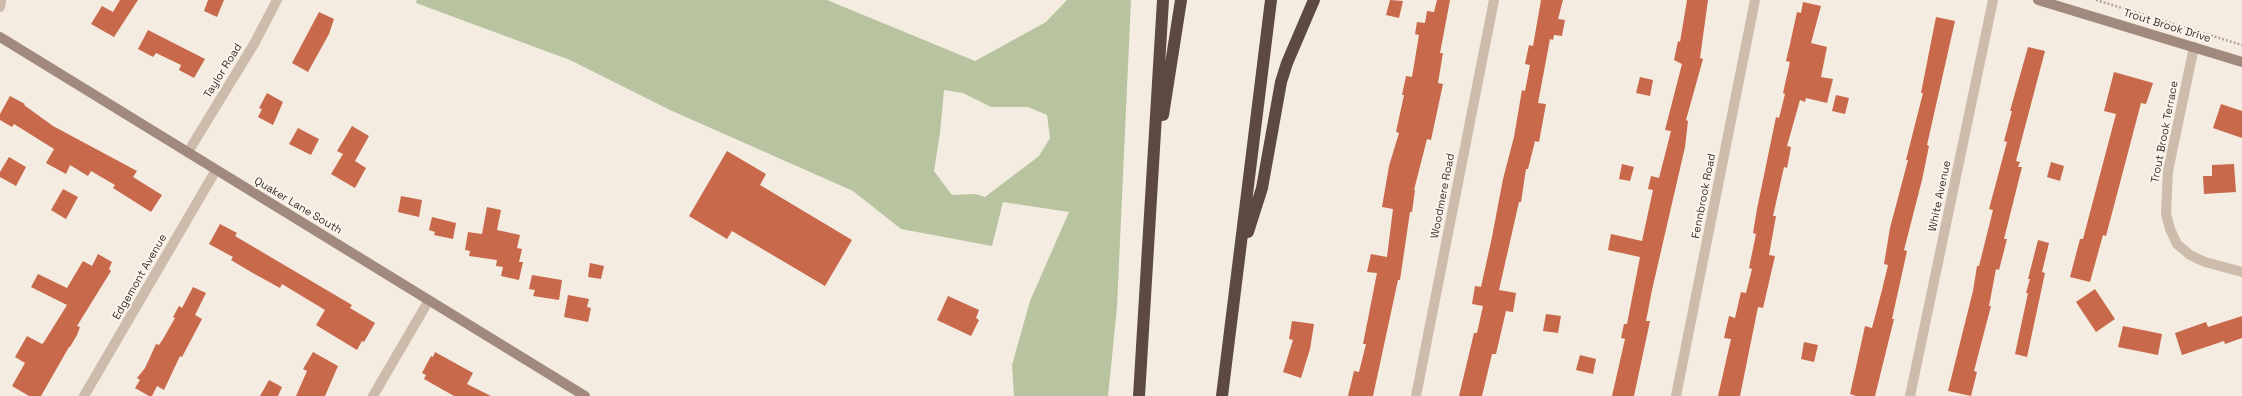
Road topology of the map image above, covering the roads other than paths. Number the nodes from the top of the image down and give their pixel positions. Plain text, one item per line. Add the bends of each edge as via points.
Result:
1 (1, 0) edge
2 (277, 0) edge
3 (1163, 0) edge
4 (1181, 0) edge
5 (1271, 0) edge
6 (1314, 0) edge
7 (1494, 0) edge
8 (1755, 0) edge
9 (1993, 0) edge
10 (2038, 0) edge
11 (0, 7) edge
12 (0, 37) edge
13 (2194, 47) junction
14 (2242, 62) edge
15 (188, 152) junction
16 (1154, 156) junction
17 (216, 170) junction
18 (1240, 257) junction
19 (2242, 272) edge
20 (429, 300) junction
21 (84, 396) edge
22 (373, 396) edge
23 (585, 396) edge
24 (1139, 396) edge
25 (1222, 396) edge
26 (1416, 396) edge
27 (1676, 396) edge
28 (1910, 396) edge

1 - 11 street
2 - 15 street, Taylor Road via 254,44
3 - 16 highway
4 - 16 highway via 1166,101
5 - 18 highway
6 - 18 highway via 1285,69 1262,188
7 - 26 street, Woodmere Road
8 - 27 street, Fennbrook Road
9 - 28 street, White Avenue
10 - 13 main road, Trout Brook Drive
12 - 15 main road, Quaker Lane South
13 - 14 main road, Trout Brook Drive
13 - 19 street, Trout Brook Terrace via 2168,171 2166,214 2177,244 2190,255
15 - 17 main road, Quaker Lane South
16 - 24 highway
17 - 20 main road, Quaker Lane South
17 - 21 street, Edgemont Avenue
18 - 25 highway
20 - 22 street
20 - 23 main road, Quaker Lane South

